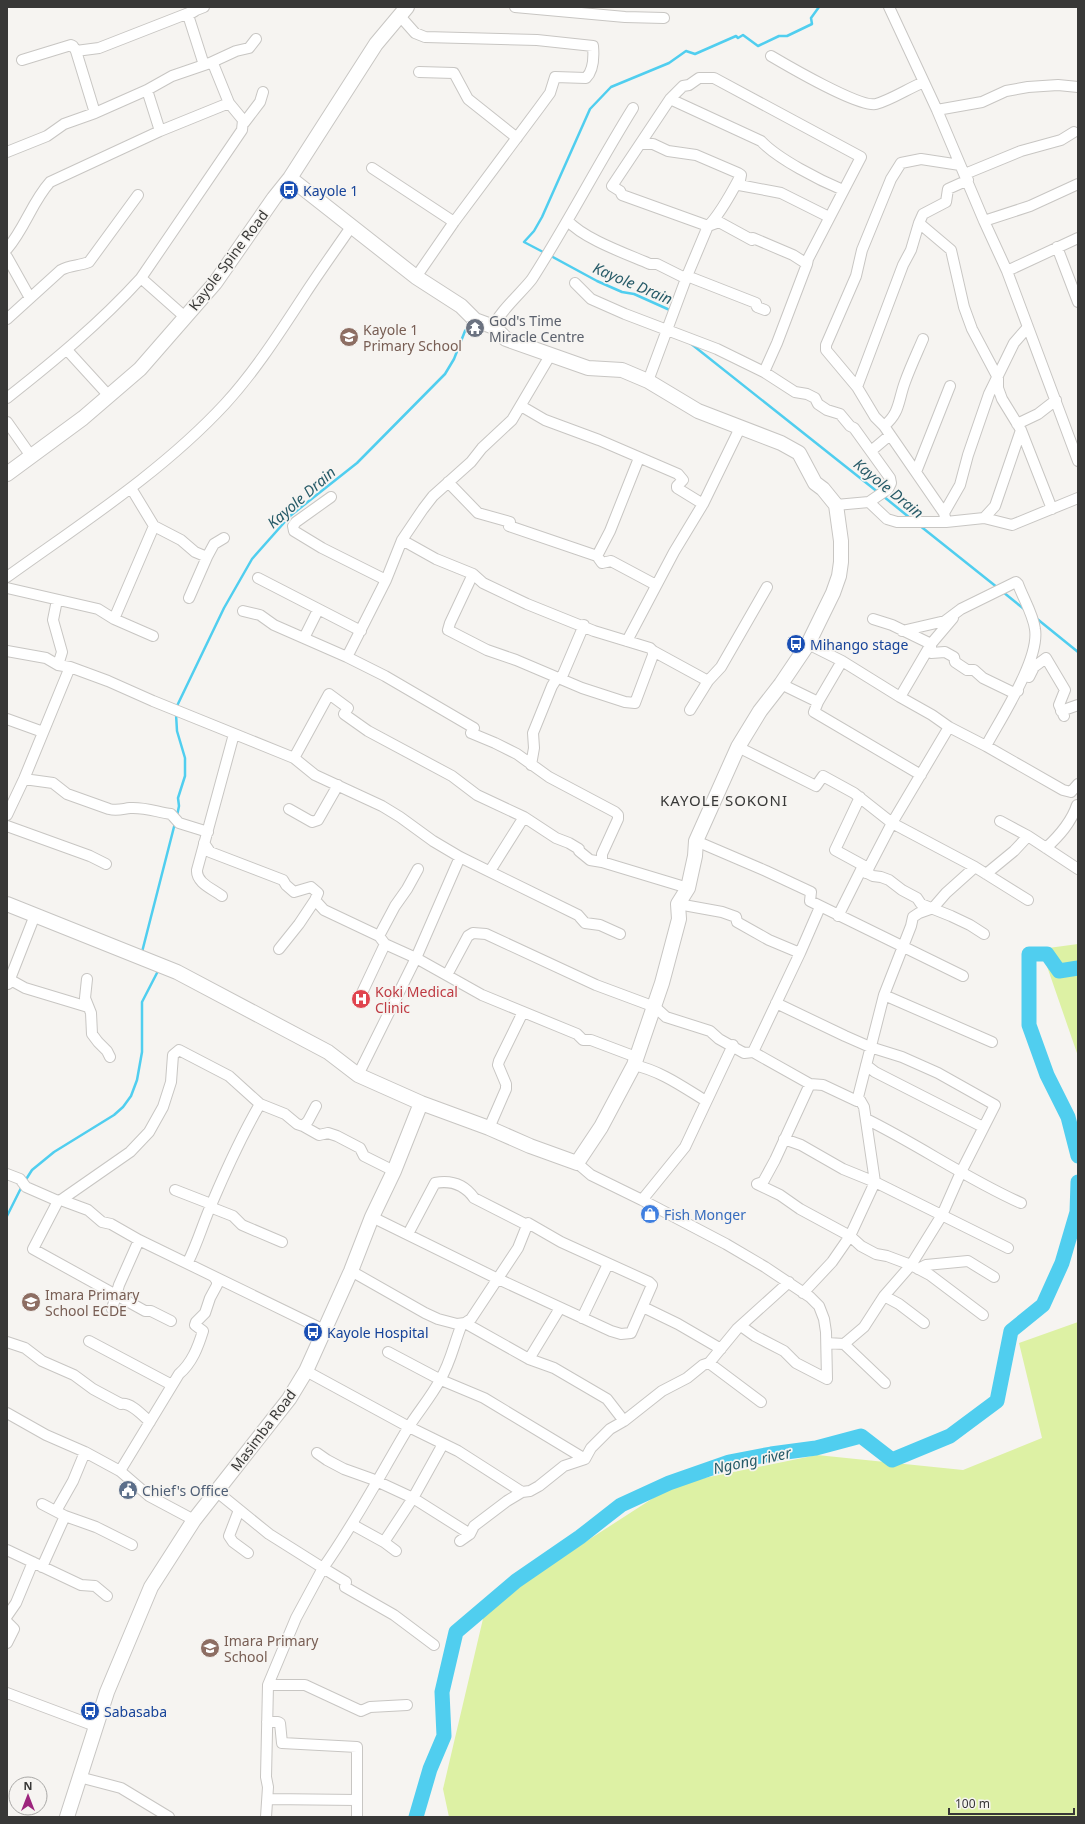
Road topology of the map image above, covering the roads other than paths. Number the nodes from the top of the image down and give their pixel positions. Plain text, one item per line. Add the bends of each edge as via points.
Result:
1 (515, 7) edge
2 (889, 7) edge
3 (202, 8) edge
4 (403, 11) edge
5 (624, 12) edge
6 (664, 18) dead end
7 (256, 39) dead end
8 (76, 51) junction
9 (772, 56) dead end
10 (22, 60) dead end
11 (207, 64) junction
12 (419, 72) dead end
13 (924, 82) junction
14 (1078, 87) edge
15 (147, 90) junction
16 (263, 92) dead end
17 (670, 100) junction
18 (229, 103) junction
19 (633, 108) dead end
20 (937, 110) junction
21 (95, 113) junction
22 (244, 123) junction
23 (160, 131) junction
24 (1074, 132) dead end
25 (516, 138) junction
26 (642, 144) junction
27 (7, 152) edge
28 (372, 168) dead end
29 (964, 173) junction
30 (741, 175) junction
31 (290, 178) junction
32 (1078, 184) edge
33 (843, 190) junction
34 (138, 195) dead end
35 (829, 217) junction
36 (568, 221) junction
37 (454, 222) junction
38 (984, 222) junction
39 (919, 223) junction
40 (708, 226) junction
41 (351, 227) junction
42 (1078, 238) edge
43 (1057, 247) junction
44 (7, 249) edge
45 (7, 257) edge
46 (807, 264) junction
47 (1007, 271) junction
48 (687, 276) junction
49 (416, 277) junction
50 (141, 278) junction
51 (575, 283) dead end
52 (30, 298) junction
53 (1078, 302) edge
54 (766, 310) dead end
55 (185, 317) junction
56 (7, 318) edge
57 (494, 327) junction
58 (1028, 327) junction
59 (666, 330) junction
60 (923, 339) dead end
61 (67, 350) junction
62 (551, 354) junction
63 (764, 372) junction
64 (998, 378) junction
65 (648, 381) junction
66 (950, 386) dead end
67 (857, 387) junction
68 (109, 396) junction
69 (7, 398) edge
70 (1056, 400) junction
71 (521, 406) junction
72 (7, 422) edge
73 (884, 426) junction
74 (1019, 427) junction
75 (740, 428) junction
76 (890, 435) junction
77 (871, 451) junction
78 (31, 456) junction
79 (639, 458) junction
80 (1078, 461) edge
81 (916, 472) junction
82 (7, 474) edge
83 (448, 482) junction
84 (131, 488) junction
85 (332, 497) dead end
86 (1078, 498) edge
87 (869, 502) junction
88 (703, 504) junction
89 (836, 505) junction
90 (1052, 509) junction
91 (945, 518) junction
92 (984, 518) junction
93 (154, 526) junction
94 (224, 538) dead end
95 (402, 540) junction
96 (597, 556) junction
97 (207, 557) junction
98 (473, 574) junction
99 (7, 577) edge
100 (258, 578) dead end
101 (386, 580) junction
102 (656, 585) junction
103 (767, 587) dead end
104 (7, 588) edge
105 (189, 598) dead end
106 (57, 600) junction
107 (961, 609) junction
108 (318, 610) junction
109 (243, 611) dead end
110 (114, 619) junction
111 (873, 619) dead end
112 (584, 625) junction
113 (362, 631) junction
114 (902, 631) junction
115 (153, 636) dead end
116 (304, 638) junction
117 (627, 641) junction
118 (808, 644) junction
119 (931, 644) junction
120 (7, 651) edge
121 (653, 651) junction
122 (347, 657) junction
123 (842, 661) junction
124 (58, 665) junction
125 (70, 667) junction
126 (559, 679) junction
127 (708, 681) junction
128 (781, 684) junction
129 (1014, 693) junction
130 (900, 697) junction
131 (818, 702) junction
132 (1078, 705) edge
133 (690, 710) dead end
134 (7, 719) edge
135 (949, 727) junction
136 (42, 732) junction
137 (234, 734) junction
138 (986, 746) junction
139 (738, 747) junction
140 (294, 758) junction
141 (531, 765) junction
142 (921, 775) junction
143 (24, 779) junction
144 (338, 786) junction
145 (1075, 788) edge
146 (860, 797) junction
147 (289, 809) dead end
148 (1077, 810) edge
149 (7, 815) edge
150 (524, 817) junction
151 (1000, 821) dead end
152 (892, 823) junction
153 (7, 826) edge
154 (208, 832) junction
155 (1028, 836) junction
156 (696, 841) junction
157 (204, 843) junction
158 (1046, 848) junction
159 (460, 857) junction
160 (602, 862) junction
161 (106, 864) dead end
162 (975, 867) junction
163 (418, 868) dead end
164 (1078, 869) edge
165 (867, 870) junction
166 (490, 871) junction
167 (986, 874) junction
168 (688, 888) junction
169 (222, 896) dead end
170 (315, 900) junction
171 (1028, 900) dead end
172 (7, 904) edge
173 (678, 904) junction
174 (820, 907) junction
175 (933, 908) junction
176 (35, 915) junction
177 (838, 916) junction
178 (620, 934) dead end
179 (984, 934) dead end
180 (382, 940) junction
181 (902, 947) junction
182 (279, 948) dead end
183 (800, 953) junction
184 (416, 958) junction
185 (447, 975) junction
186 (963, 976) dead end
187 (87, 979) dead end
188 (8, 981) edge
189 (361, 994) dead end
190 (884, 995) junction
191 (776, 1003) junction
192 (88, 1007) junction
193 (655, 1007) junction
194 (522, 1012) junction
195 (992, 1042) dead end
196 (733, 1045) junction
197 (870, 1047) junction
198 (753, 1052) junction
199 (110, 1057) dead end
200 (635, 1061) junction
201 (866, 1065) junction
202 (358, 1075) junction
203 (810, 1084) junction
204 (706, 1101) junction
205 (857, 1101) junction
206 (421, 1102) junction
207 (260, 1104) junction
208 (316, 1106) dead end
209 (866, 1119) junction
210 (303, 1126) junction
211 (983, 1127) junction
212 (489, 1128) junction
213 (784, 1139) junction
214 (577, 1163) junction
215 (394, 1171) junction
216 (961, 1172) junction
217 (7, 1174) edge
218 (875, 1182) junction
219 (174, 1190) dead end
220 (642, 1200) junction
221 (60, 1201) junction
222 (1021, 1203) dead end
223 (211, 1206) junction
224 (942, 1215) junction
225 (372, 1218) junction
226 (527, 1224) junction
227 (408, 1234) junction
228 (850, 1236) junction
229 (139, 1240) junction
230 (282, 1242) dead end
231 (1008, 1248) dead end
232 (188, 1262) junction
233 (608, 1264) junction
234 (914, 1267) junction
235 (351, 1271) junction
236 (214, 1277) junction
237 (994, 1277) dead end
238 (496, 1278) junction
239 (789, 1282) junction
240 (803, 1293) junction
241 (115, 1295) junction
242 (884, 1296) junction
243 (643, 1307) junction
244 (560, 1308) junction
245 (112, 1309) dead end
246 (983, 1315) dead end
247 (582, 1318) junction
248 (171, 1321) dead end
249 (463, 1323) junction
250 (924, 1323) dead end
251 (741, 1326) junction
252 (324, 1330) junction
253 (89, 1341) dead end
254 (7, 1342) edge
255 (827, 1343) junction
256 (844, 1344) junction
257 (721, 1349) junction
258 (388, 1352) dead end
259 (529, 1359) junction
260 (709, 1363) junction
261 (306, 1372) junction
262 (441, 1380) junction
263 (885, 1383) dead end
264 (172, 1385) junction
265 (761, 1402) dead end
266 (7, 1413) edge
267 (624, 1421) junction
268 (150, 1422) junction
269 (409, 1427) junction
270 (443, 1444) junction
271 (86, 1452) junction
272 (317, 1453) dead end
273 (585, 1459) junction
274 (120, 1471) junction
275 (377, 1483) junction
276 (216, 1491) junction
277 (522, 1492) junction
278 (413, 1498) junction
279 (42, 1504) dead end
280 (239, 1510) junction
281 (60, 1513) junction
282 (194, 1520) junction
283 (354, 1523) junction
284 (470, 1534) junction
285 (460, 1541) dead end
286 (384, 1542) junction
287 (132, 1545) dead end
288 (7, 1550) edge
289 (396, 1551) dead end
290 (248, 1553) dead end
291 (33, 1562) junction
292 (42, 1567) junction
293 (323, 1568) junction
294 (107, 1596) dead end
295 (7, 1616) edge
296 (7, 1622) edge
297 (7, 1643) edge
298 (434, 1645) dead end
299 (268, 1684) junction
300 (7, 1693) edge
301 (407, 1705) dead end
302 (267, 1722) junction
303 (95, 1726) junction
304 (79, 1777) junction
305 (268, 1799) junction
306 (357, 1800) junction
307 (67, 1817) edge
308 (169, 1817) edge
309 (266, 1817) edge
310 (357, 1817) edge

1 - 5 street
2 - 13 street
3 - 8 street via 99,48
3 - 11 street via 188,15
4 - 25 street via 414,33 425,37 537,40 593,46 594,58 589,75 586,78 555,77 550,93
4 - 31 street, Kayole Spine Road via 376,44
5 - 6 street
7 - 11 street via 249,48
8 - 10 street via 71,45
8 - 21 street
9 - 13 street via 798,72 863,103 876,104
11 - 15 street via 172,76
11 - 18 street via 214,66
12 - 25 street via 454,73 468,99
13 - 20 street
14 - 20 street via 1058,84 1028,87 1006,91 982,102
15 - 21 street
15 - 23 street
16 - 22 street via 260,102
17 - 26 street
17 - 33 street via 761,140 770,150 821,181
17 - 33 street via 683,86 699,78 714,78 861,157
18 - 22 street
18 - 23 street
19 - 36 street
20 - 29 street
21 - 27 street via 64,124 47,136
22 - 50 street via 242,130
23 - 44 street via 50,182
24 - 29 street via 1061,140
25 - 37 street
26 - 30 street via 653,144 668,151 696,155
26 - 40 street via 612,186 622,195
28 - 37 street
29 - 38 street
29 - 39 street via 948,190 946,202 923,214
29 - 67 street via 922,159 901,163 891,180 862,250 856,276 826,345 826,350
30 - 35 street via 739,185 781,193
30 - 40 street
31 - 41 street
31 - 55 street, Kayole Spine Road via 215,283
32 - 38 street via 1030,206
33 - 35 street
34 - 52 street via 89,262 80,266 67,266
35 - 46 street
36 - 48 street via 602,244 650,264 657,264 684,278
36 - 57 street via 529,282 501,314
37 - 49 street
38 - 47 street
39 - 64 street via 951,250 964,307 972,329
39 - 67 street via 911,250
40 - 46 street via 719,222 741,235 792,255
40 - 48 street
41 - 49 street
41 - 84 street via 265,356 225,405 182,446
42 - 43 street
43 - 47 street
43 - 53 street
45 - 52 street
46 - 63 street via 778,343
47 - 58 street
48 - 54 street via 756,303 757,307
48 - 59 street
49 - 57 street via 461,306 475,320
50 - 55 street
50 - 61 street
51 - 59 street via 591,299
52 - 56 street
55 - 68 street, Kayole Spine Road via 140,369
57 - 62 street via 506,340
58 - 64 street via 1014,343
58 - 70 street
59 - 63 street via 717,349
59 - 65 street
60 - 73 street via 898,408 892,419
61 - 68 street
61 - 69 street
62 - 65 street via 588,368 622,370
62 - 71 street
63 - 77 street via 796,392 815,398 818,404 827,410 840,414
64 - 74 street via 1002,399
64 - 91 street via 989,394 960,486
65 - 75 street via 698,411
66 - 81 street
67 - 73 street via 875,417
68 - 78 street, Kayole Spine Road
70 - 74 street
70 - 80 street
71 - 79 street via 545,420
71 - 83 street via 512,420
72 - 78 street
73 - 76 street
74 - 90 street
74 - 92 street via 995,506
75 - 88 street
75 - 89 street via 781,443 799,453 815,483
76 - 77 street
76 - 81 street
77 - 87 street via 891,483 888,489
78 - 82 street, Kayole Spine Road
79 - 88 street via 678,474 683,480 677,488
79 - 96 street via 610,531
81 - 91 street
83 - 95 street via 433,496
83 - 96 street via 478,513 510,522 509,526
84 - 93 street
84 - 99 street
85 - 101 street via 296,522 294,530 322,548
86 - 90 street
87 - 89 street
87 - 91 street via 887,519 897,522
88 - 102 street
89 - 118 street via 840,541 839,576
90 - 92 street via 1012,525
91 - 92 street
93 - 97 street
93 - 110 street
94 - 97 street via 214,544
95 - 98 street via 436,559
95 - 101 street
96 - 102 street via 602,562 611,561
97 - 105 street
98 - 112 street via 483,583 527,604
98 - 126 street via 448,630 487,650
100 - 108 street
101 - 113 street
102 - 117 street
103 - 127 street via 721,667
104 - 106 street
106 - 110 street via 98,609
106 - 124 street via 53,620 62,652
107 - 114 street via 945,621
107 - 119 street
107 - 129 street via 1016,582 1018,584 1035,630 1034,652 1028,669
108 - 113 street
108 - 116 street
109 - 116 street via 260,615 274,625
110 - 115 street
111 - 114 street
112 - 117 street via 594,631
112 - 126 street
113 - 122 street
114 - 119 street
116 - 122 street
117 - 121 street
118 - 123 street
118 - 128 street
119 - 129 street via 931,653 945,652 954,657 954,662 960,666 974,670 983,678
119 - 130 street
120 - 124 street via 46,658
121 - 126 street via 635,703 625,702
121 - 127 street
122 - 141 street via 431,702 474,728 471,734 517,754
123 - 130 street
123 - 131 street
124 - 125 street
125 - 136 street
125 - 137 street
126 - 141 street via 552,686 533,733
127 - 133 street
128 - 131 street
128 - 139 street via 760,711
129 - 132 street via 1025,686 1034,667 1046,658 1065,690 1059,705 1063,713
129 - 138 street
130 - 135 street
131 - 142 street via 814,712
134 - 136 street
135 - 138 street
135 - 142 street
136 - 143 street
137 - 140 street
137 - 154 street
138 - 145 street via 1063,790
139 - 146 street via 816,786 823,776
139 - 156 street
140 - 144 street via 315,774
140 - 150 street via 329,694 348,708 344,714 368,731 441,770 477,795
141 - 160 street via 617,813 618,819 602,854
142 - 152 street
143 - 149 street
143 - 154 street via 53,783 66,794 109,810 152,809 171,814 179,823
144 - 147 street via 318,820 312,822
144 - 159 street via 382,806
145 - 148 street
146 - 152 street
146 - 165 street via 834,850
148 - 158 street via 1060,835
150 - 160 street via 550,835 576,847 590,860
150 - 166 street
151 - 155 street
152 - 162 street
152 - 165 street
153 - 161 street
154 - 157 street
155 - 158 street
155 - 167 street
156 - 168 street
156 - 174 street via 811,892 810,901
157 - 169 street via 196,876
157 - 170 street via 210,852 283,880 294,892 311,887 318,893
158 - 164 street
159 - 166 street
159 - 184 street
160 - 168 street
162 - 167 street
162 - 175 street
163 - 180 street via 395,906
165 - 175 street via 889,880 917,898 921,904
165 - 177 street via 859,871
166 - 178 street via 578,915 585,923 600,925
167 - 171 street
168 - 173 street
170 - 180 street via 324,910
170 - 182 street
172 - 176 street
173 - 183 street via 736,917 737,922 769,940
173 - 193 street via 679,919
174 - 177 street
174 - 183 street
175 - 179 street
175 - 181 street via 913,917
176 - 188 street
176 - 202 street via 177,972 328,1052
177 - 181 street
180 - 184 street
180 - 189 street
181 - 186 street
181 - 190 street
183 - 191 street
184 - 185 street
184 - 202 street
185 - 193 street via 468,936 473,933 486,934 596,985
185 - 194 street via 482,995
187 - 192 street via 85,995
188 - 192 street
190 - 195 street
190 - 197 street
191 - 197 street
191 - 198 street
192 - 199 street via 91,1013 92,1034
193 - 196 street via 666,1017 710,1031 719,1039
193 - 200 street
194 - 200 street
194 - 212 street via 498,1061 506,1089
196 - 198 street via 744,1053
196 - 204 street
197 - 201 street
197 - 211 street via 938,1073 994,1104
198 - 203 street
200 - 204 street
200 - 214 street via 600,1128
201 - 205 street
201 - 211 street
202 - 206 street
203 - 205 street via 823,1085
203 - 213 street
204 - 220 street via 685,1147
205 - 209 street via 863,1103
206 - 212 street
206 - 215 street, Masimba Road
207 - 210 street via 285,1114
207 - 221 street via 229,1076 179,1050 173,1055 171,1082 164,1107 149,1132 130,1152
207 - 223 street
208 - 210 street
209 - 216 street
209 - 218 street
210 - 215 street via 319,1135 328,1133 338,1136 360,1148 364,1156
211 - 216 street
212 - 214 street
213 - 218 street
213 - 228 street via 759,1186 780,1195
214 - 220 street via 591,1176
215 - 225 street, Masimba Road
216 - 222 street
216 - 224 street
217 - 221 street
218 - 224 street
218 - 228 street
219 - 223 street
220 - 239 street via 726,1244
221 - 229 street via 88,1210 102,1222 111,1224
221 - 241 street via 33,1249
223 - 230 street via 233,1216 242,1225
223 - 232 street
224 - 231 street
224 - 234 street
225 - 227 street
225 - 235 street, Masimba Road
226 - 227 street via 474,1198 469,1191 452,1181 444,1181 435,1183
226 - 233 street
226 - 238 street via 518,1248
227 - 238 street
228 - 234 street via 876,1254
228 - 240 street via 832,1262
229 - 232 street
229 - 241 street
232 - 236 street
233 - 243 street via 652,1285
233 - 247 street
234 - 237 street via 968,1261
234 - 242 street
234 - 246 street via 930,1275
235 - 249 street via 425,1313 456,1324
235 - 252 street, Masimba Road
236 - 252 street
236 - 264 street via 217,1285 205,1313 195,1326 203,1331 197,1349
238 - 244 street
238 - 249 street via 471,1318
239 - 240 street
239 - 251 street
240 - 255 street via 819,1306 824,1319
241 - 245 street
241 - 248 street
242 - 250 street
242 - 256 street via 864,1327
243 - 247 street via 631,1333 611,1331
243 - 257 street
244 - 247 street
244 - 259 street
249 - 259 street
249 - 262 street
251 - 255 street via 784,1351 796,1363 827,1379
251 - 257 street
252 - 261 street, Masimba Road
253 - 264 street
254 - 268 street via 25,1348 42,1361 74,1375 121,1404 132,1407
255 - 256 street
256 - 263 street
257 - 260 street
258 - 262 street
259 - 267 street via 554,1368 606,1399
260 - 265 street
260 - 267 street via 662,1391
261 - 269 street
261 - 276 street, Masimba Road via 289,1399
262 - 269 street
262 - 273 street via 484,1398
264 - 268 street
266 - 271 street via 46,1435
267 - 273 street via 596,1441
268 - 274 street
269 - 270 street
269 - 275 street
270 - 277 street via 458,1450
270 - 278 street
271 - 274 street
271 - 281 street
272 - 275 street
273 - 277 street via 564,1466 539,1486
274 - 282 street via 149,1496
275 - 278 street
275 - 283 street
276 - 280 street
276 - 282 street, Masimba Road
277 - 284 street via 474,1526
278 - 284 street
278 - 286 street
279 - 281 street
280 - 290 street via 229,1536
280 - 293 street via 269,1534
281 - 287 street
281 - 292 street
282 - 303 street, Masimba Road via 151,1588 119,1660
283 - 286 street
283 - 293 street
284 - 285 street
286 - 289 street
288 - 291 street
291 - 292 street
291 - 295 street via 16,1603
292 - 294 street via 81,1585 95,1586
293 - 298 street via 346,1582 345,1587 394,1614
293 - 299 street via 296,1618
296 - 297 street via 14,1628
299 - 301 street via 305,1685 361,1711 370,1707
299 - 302 street
300 - 303 street
302 - 305 street
302 - 306 street via 280,1723 282,1743 357,1747
303 - 304 street, Masimba Road
304 - 307 street, Masimba Road
304 - 308 street via 122,1788
305 - 306 street
305 - 309 street
306 - 310 street

